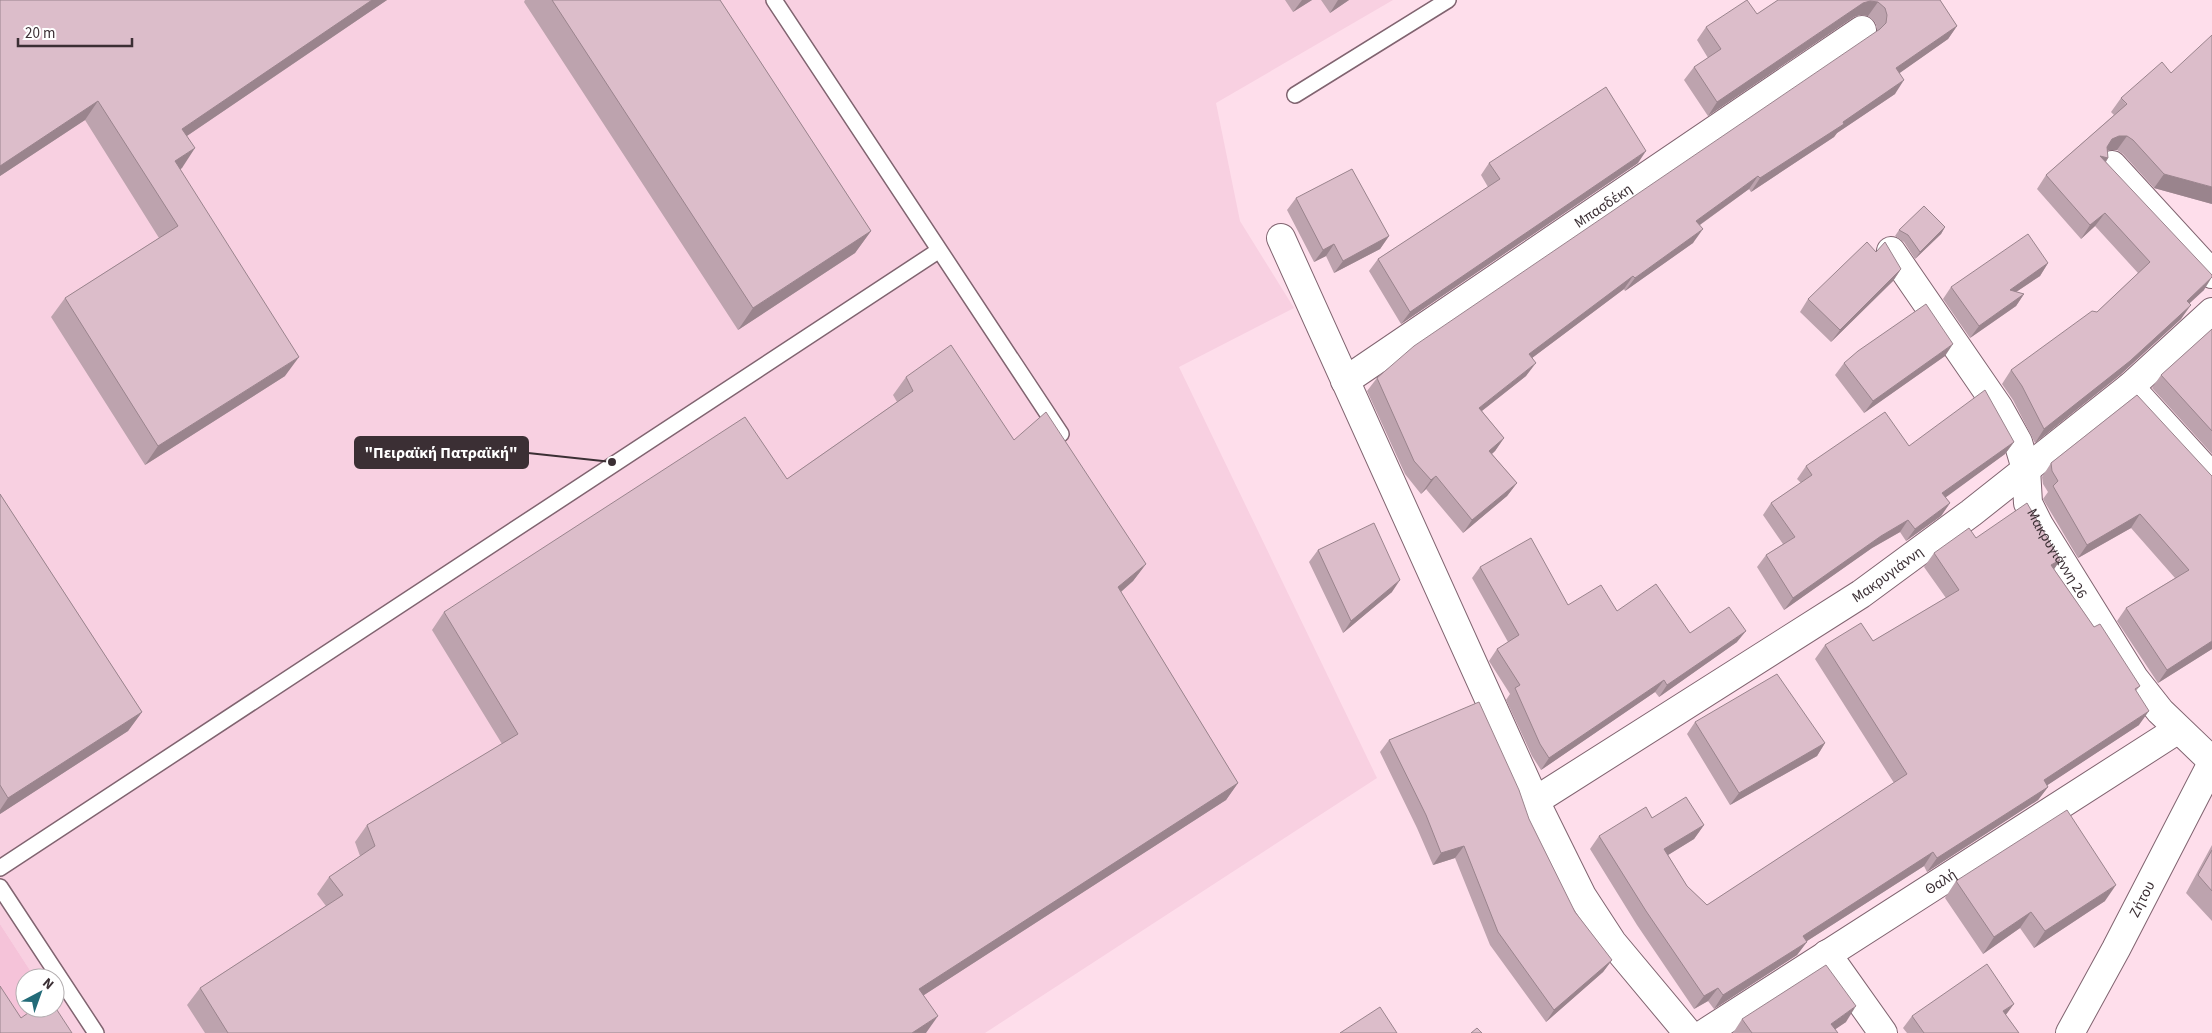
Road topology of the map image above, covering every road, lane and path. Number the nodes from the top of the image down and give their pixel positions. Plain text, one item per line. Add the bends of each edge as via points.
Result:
1 (774, 0) edge
2 (1448, 0) edge
3 (1862, 30) dead end
4 (1295, 95) dead end
5 (2112, 165) dead end
6 (1281, 238) dead end
7 (938, 251) junction
8 (1891, 252) edge
9 (2212, 274) edge
10 (2212, 312) edge
11 (1345, 382) junction
12 (2130, 387) junction
13 (1061, 434) edge
14 (2026, 468) junction
15 (2212, 477) edge
16 (2177, 730) junction
17 (2212, 762) edge
18 (1535, 800) junction
19 (0, 868) edge
20 (0, 887) edge
21 (1827, 954) junction
22 (96, 1033) edge
23 (1688, 1033) edge
24 (1705, 1033) edge
25 (1883, 1033) edge
26 (2070, 1033) edge

1 - 7 lane
2 - 4 lane
3 - 11 street, Μπασδέκη
5 - 9 street
6 - 11 street
7 - 13 lane
7 - 19 lane
8 - 14 street, Μακρυγιάννη 26 via 1999,408 2018,442
10 - 12 street, Μακρυγιάννη
11 - 18 street
12 - 14 street, Μακρυγιάννη
12 - 15 street
14 - 16 street, Μακρυγιάννη 26 via 2028,503 2039,525 2134,678
14 - 18 street, Μακρυγιάννη via 1860,594
16 - 17 street, Μακρυγιάννη 26
16 - 21 street, Θαλή
17 - 26 street, Ζήτου
18 - 23 street via 1598,922
20 - 22 lane
21 - 24 street, Θαλή
21 - 25 street

